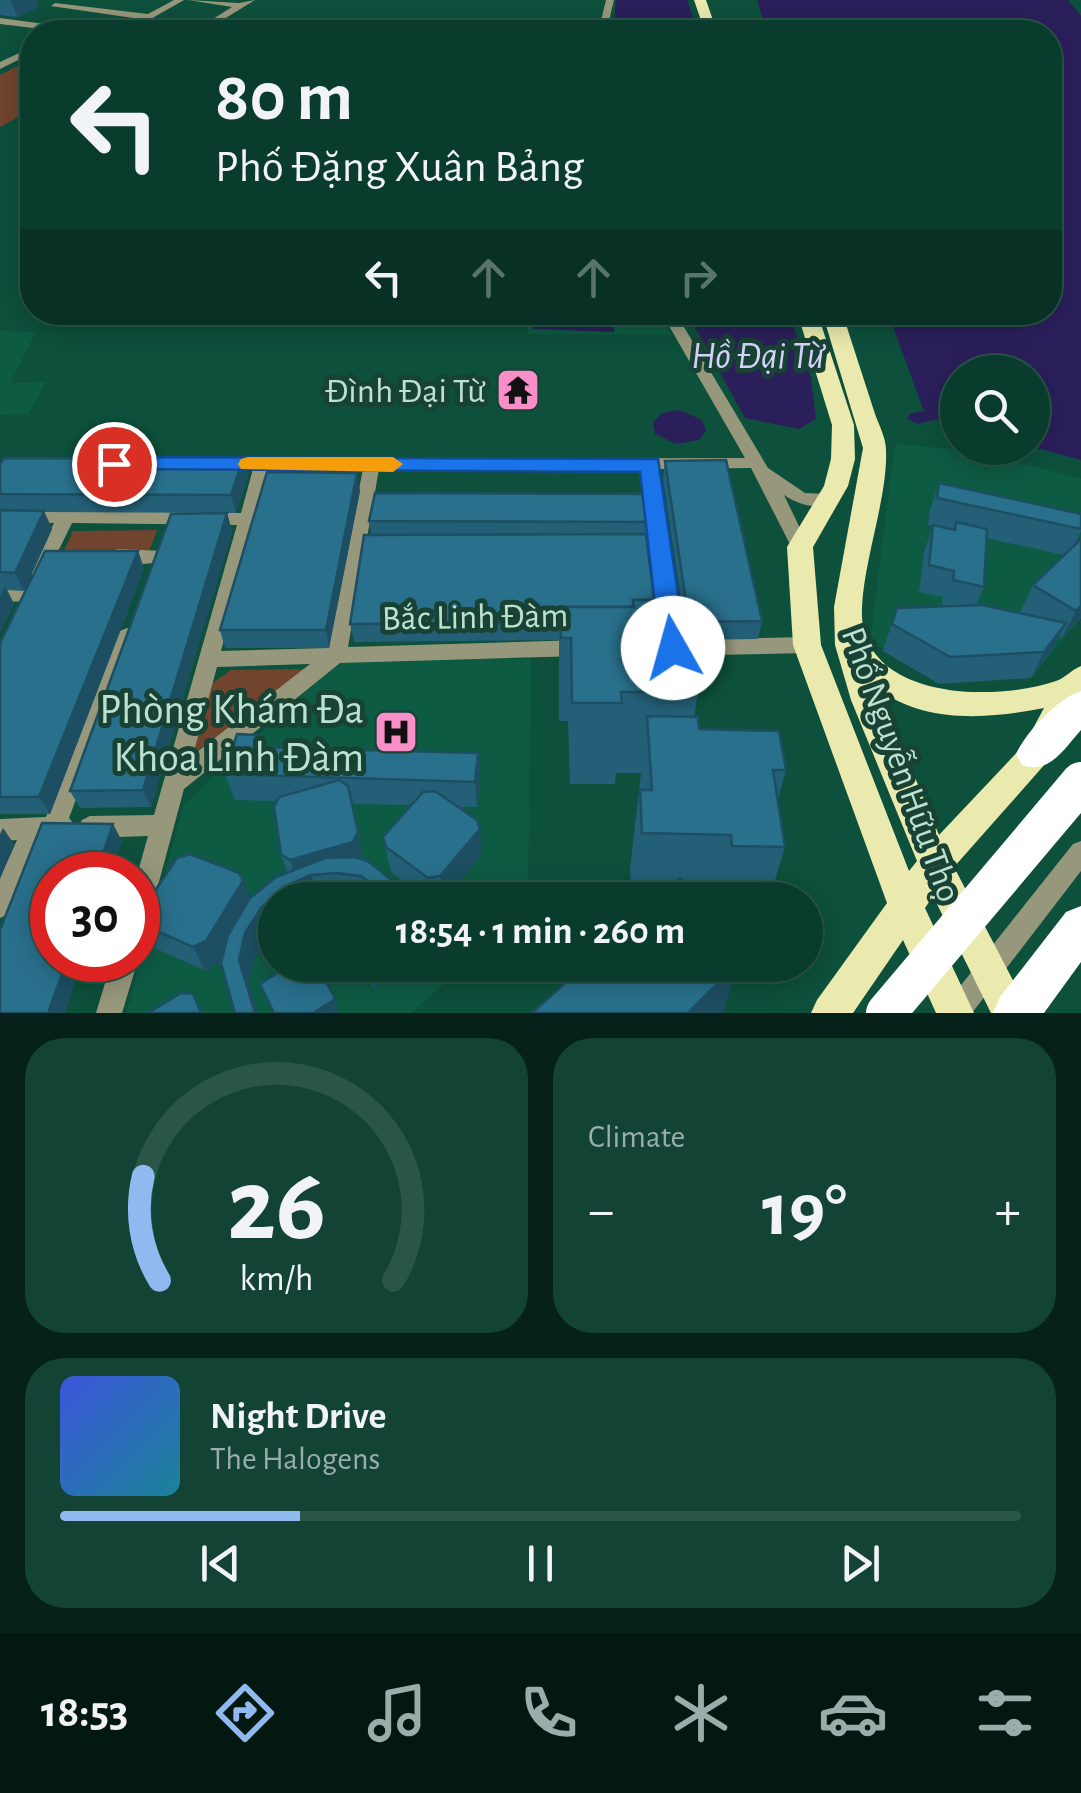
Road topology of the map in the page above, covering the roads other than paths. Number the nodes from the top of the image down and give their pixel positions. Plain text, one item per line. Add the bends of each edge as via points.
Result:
1 (66, 0) edge
2 (180, 0) edge
3 (192, 0) edge
4 (246, 3) edge
5 (55, 6) junction
6 (149, 17) junction
7 (25, 20) edge
8 (144, 20) edge
9 (218, 20) edge
10 (0, 22) edge
11 (20, 23) edge
12 (17, 24) junction
13 (20, 24) edge
14 (675, 325) edge
15 (811, 325) edge
16 (836, 325) edge
17 (754, 463) junction
18 (192, 464) edge
19 (264, 464) junction
20 (372, 464) junction
21 (650, 464) junction
22 (828, 500) junction
23 (0, 516) edge
24 (66, 517) junction
25 (172, 518) junction
26 (248, 518) junction
27 (661, 545) junction
28 (604, 546) edge
29 (800, 548) junction
30 (102, 557) edge
31 (0, 595) edge
32 (137, 610) edge
33 (848, 634) junction
34 (808, 645) junction
35 (601, 648) edge
36 (637, 648) edge
37 (673, 648) junction
38 (338, 654) junction
39 (212, 659) junction
40 (1077, 692) edge
41 (1035, 754) joint
42 (176, 782) junction
43 (1081, 782) edge
44 (163, 825) junction
45 (43, 828) junction
46 (0, 830) edge
47 (155, 852) edge
48 (1081, 852) edge
49 (936, 864) junction
50 (905, 905) junction
51 (0, 906) edge
52 (1081, 926) edge
53 (988, 968) junction
54 (118, 982) edge
55 (109, 1013) edge
56 (830, 1013) edge
57 (886, 1013) edge
58 (955, 1013) edge
59 (1013, 1013) edge

1 - 5 street
2 - 6 street
3 - 4 street
4 - 9 street
5 - 6 street
5 - 7 street
6 - 8 street
10 - 12 street
11 - 12 street
12 - 13 street
14 - 17 street
15 - 22 main road via 843,425 843,459
16 - 33 main road, Phố Nguyễn Hữu Thọ via 875,448
17 - 21 street
17 - 22 street via 801,499
17 - 29 street
18 - 19 street
19 - 20 street
19 - 26 street
20 - 21 street
20 - 38 street, Bắc Linh Đàm via 366,548
21 - 27 street
22 - 29 main road
23 - 24 street
24 - 25 street
24 - 31 street via 55,558 24,603
25 - 26 street
25 - 30 street via 154,565
26 - 39 street
27 - 28 street
27 - 37 street
29 - 34 main road, Phố Nguyễn Hữu Thọ
32 - 45 street
33 - 40 main road via 881,679 950,704
33 - 49 main road, Phố Nguyễn Hữu Thọ via 866,700
34 - 37 street
34 - 50 main road, Phố Nguyễn Hữu Thọ
35 - 38 street, Bắc Linh Đàm
36 - 37 street
38 - 39 street, Bắc Linh Đàm
38 - 42 street, Bắc Linh Đàm
39 - 42 street
40 - 41 highway
41 - 49 main road
42 - 44 street
43 - 57 highway, bridge
44 - 45 street
44 - 47 street
45 - 46 street
45 - 51 street
48 - 53 street
49 - 50 main road
49 - 53 main road, Phố Nguyễn Hữu Thọ
50 - 56 main road
50 - 58 main road, Phố Nguyễn Hữu Thọ
52 - 59 highway
53 - 58 street
53 - 59 main road, Phố Nguyễn Hữu Thọ
54 - 55 street

